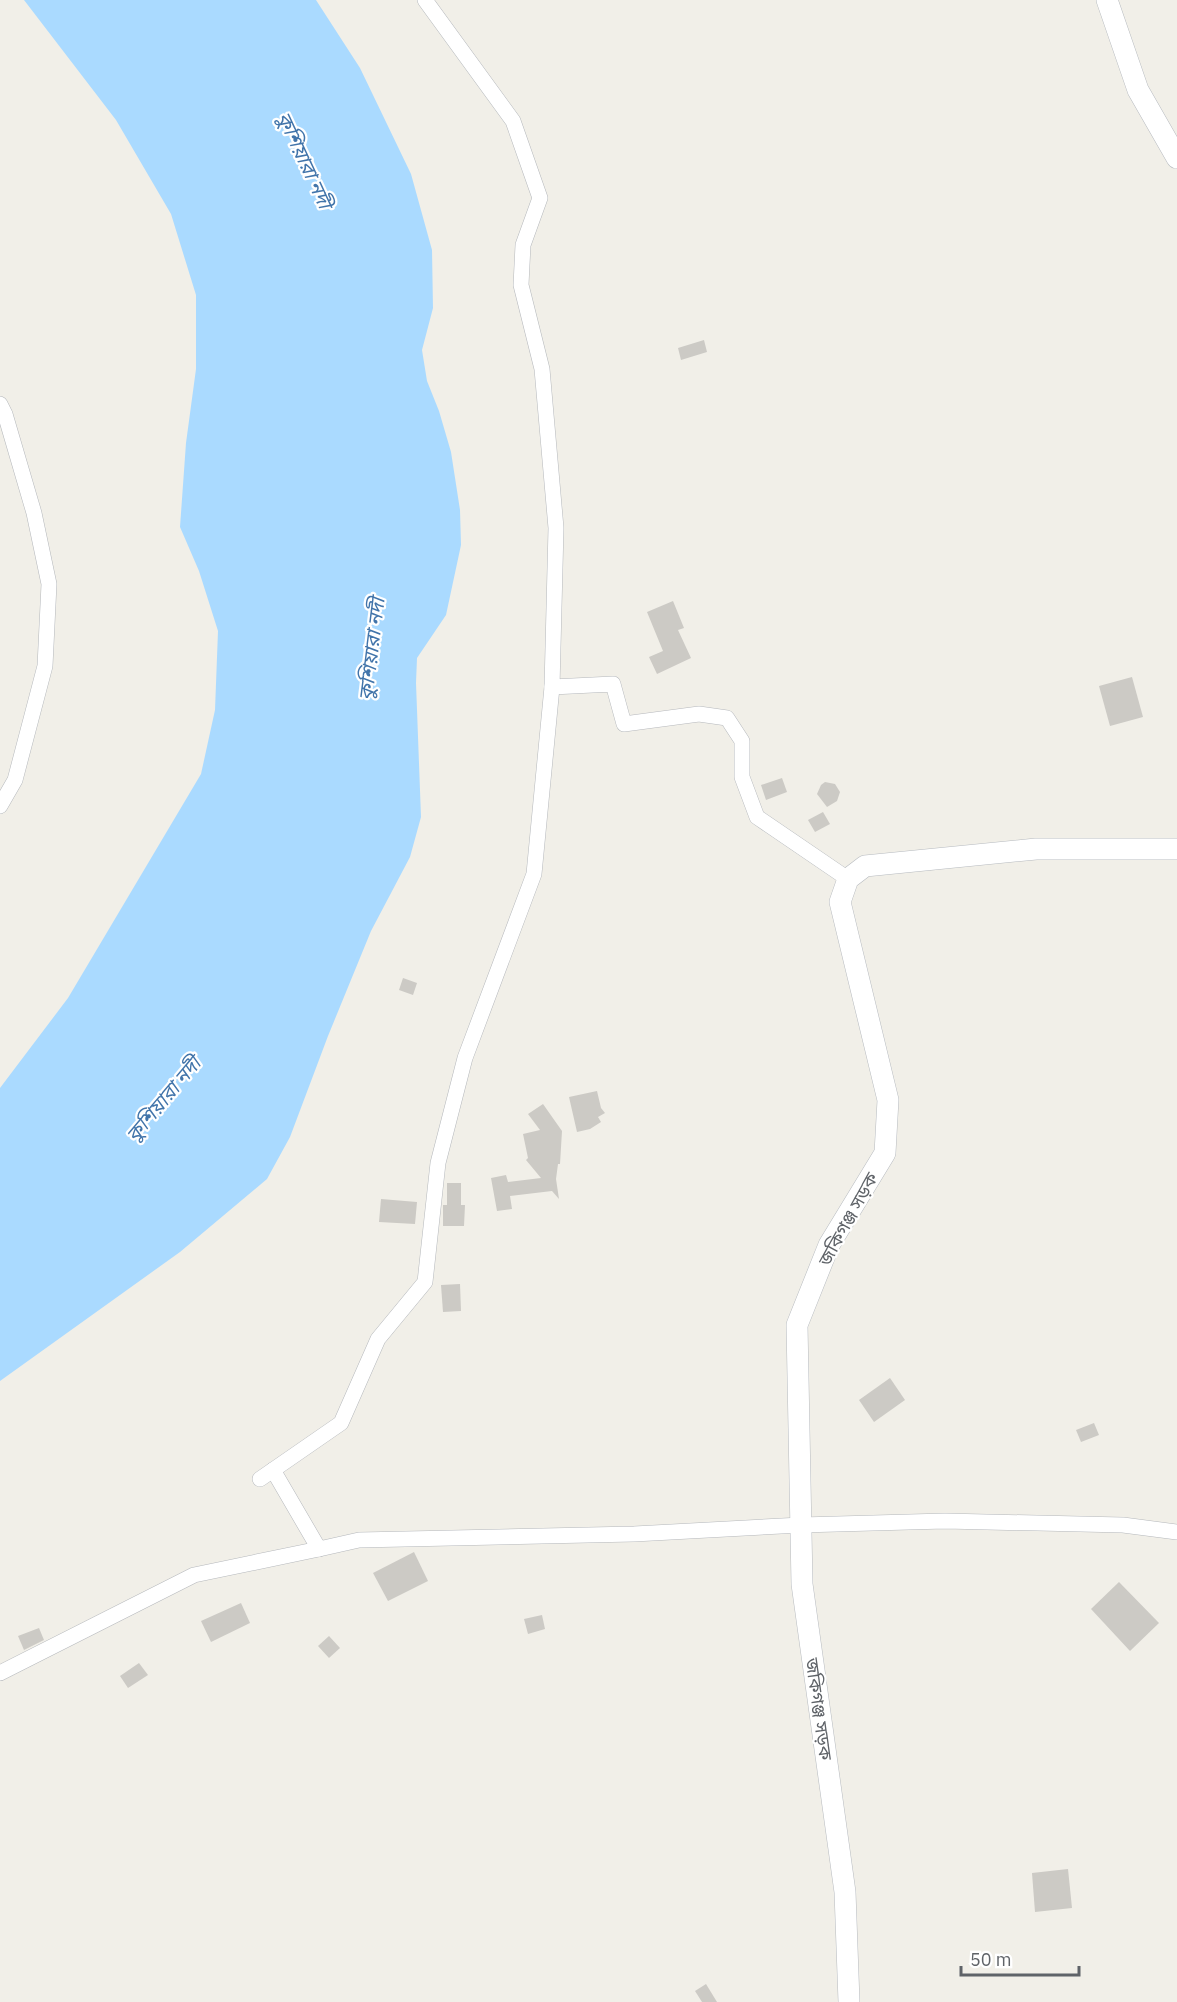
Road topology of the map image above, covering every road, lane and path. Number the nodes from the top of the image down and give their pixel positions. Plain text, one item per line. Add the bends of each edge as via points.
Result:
1 (425, 0) edge
2 (1107, 0) edge
3 (1177, 158) edge
4 (0, 404) edge
5 (552, 687) junction
6 (0, 806) edge
7 (1177, 849) edge
8 (848, 879) junction
9 (273, 1470) junction
10 (260, 1479) dead end
11 (801, 1525) junction
12 (1177, 1533) edge
13 (319, 1549) junction
14 (0, 1673) edge
15 (849, 2002) edge

1 - 5 street via 513,121 540,198 523,244 521,285 542,369 556,528
2 - 3 main road via 1138,90
4 - 6 street via 34,513 49,584 45,666 15,780
5 - 8 street via 613,684 624,724 699,714 727,717 742,741 742,777 758,816
5 - 9 street via 534,874 465,1058 438,1163 425,1282 378,1339 341,1423
7 - 8 main road via 1035,849 865,866
8 - 11 main road, জকিগঞ্জ সড়ক via 840,902 888,1100 885,1154 829,1245 796,1325
9 - 10 street
9 - 13 street
11 - 12 street via 945,1521 1123,1525
11 - 13 street via 634,1534 359,1540
11 - 15 main road, জকিগঞ্জ সড়ক via 802,1584 845,1892
13 - 14 street via 194,1575

